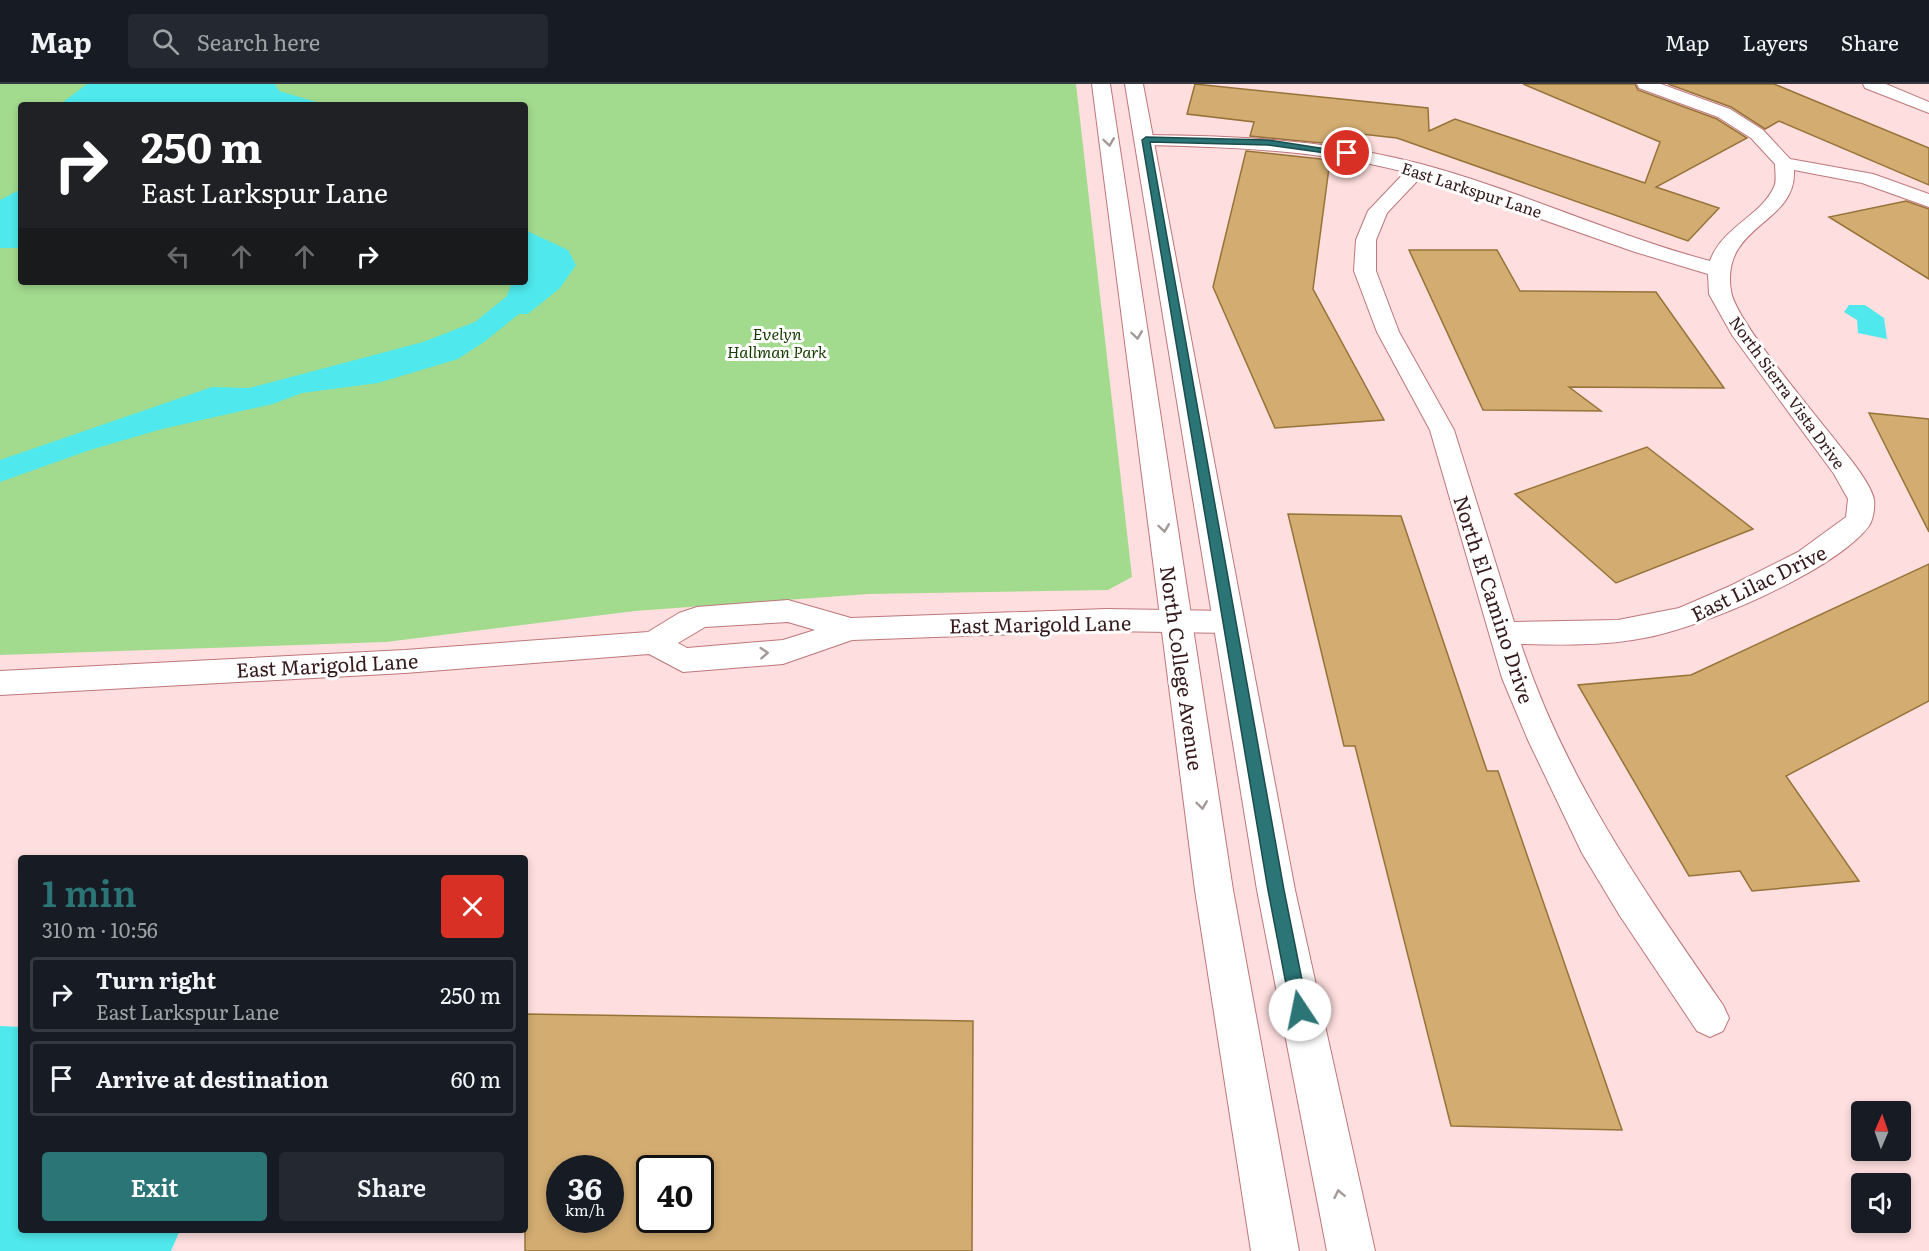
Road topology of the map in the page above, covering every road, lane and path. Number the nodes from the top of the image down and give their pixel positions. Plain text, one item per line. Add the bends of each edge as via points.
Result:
1 (1101, 84) edge
2 (1134, 84) edge
3 (1645, 84) edge
4 (1871, 84) edge
5 (1929, 108) edge
6 (1146, 140) junction
7 (1784, 163) junction
8 (1418, 169) junction
9 (1929, 201) edge
10 (1718, 270) junction
11 (1859, 520) joint
12 (1177, 621) junction
13 (1230, 622) junction
14 (851, 629) junction
15 (1503, 633) junction
16 (653, 642) junction
17 (0, 683) edge
18 (1710, 1018) dead end
19 (1275, 1251) edge
20 (1351, 1251) edge

1 -> 12 street, North College Avenue
2 - 6 street
3 - 7 street via 1724,113 1757,135
4 - 5 street
6 - 8 street, East Larkspur Lane via 1309,147
6 - 13 street
7 - 9 street via 1866,178
7 - 10 street via 1785,185 1775,202 1724,251
8 - 10 street, East Larkspur Lane via 1633,246
8 - 15 street, North El Camino Drive via 1378,211 1366,240 1365,271 1388,332 1442,430
10 - 11 street, North Sierra Vista Drive via 1720,294 1743,335 1845,470 1861,500
11 - 15 street, East Lilac Drive via 1835,544 1808,560 1683,618 1625,629
12 - 13 street, East Marigold Lane
12 - 14 street, East Marigold Lane
12 -> 19 street, North College Avenue via 1214,890
20 -> 13 street via 1276,890
16 -> 14 street, East Marigold Lane via 683,660 783,652
14 - 16 street, East Marigold Lane via 788,611 705,616 692,617
15 - 18 street, North El Camino Drive via 1517,678 1594,842
16 - 17 street, East Marigold Lane

